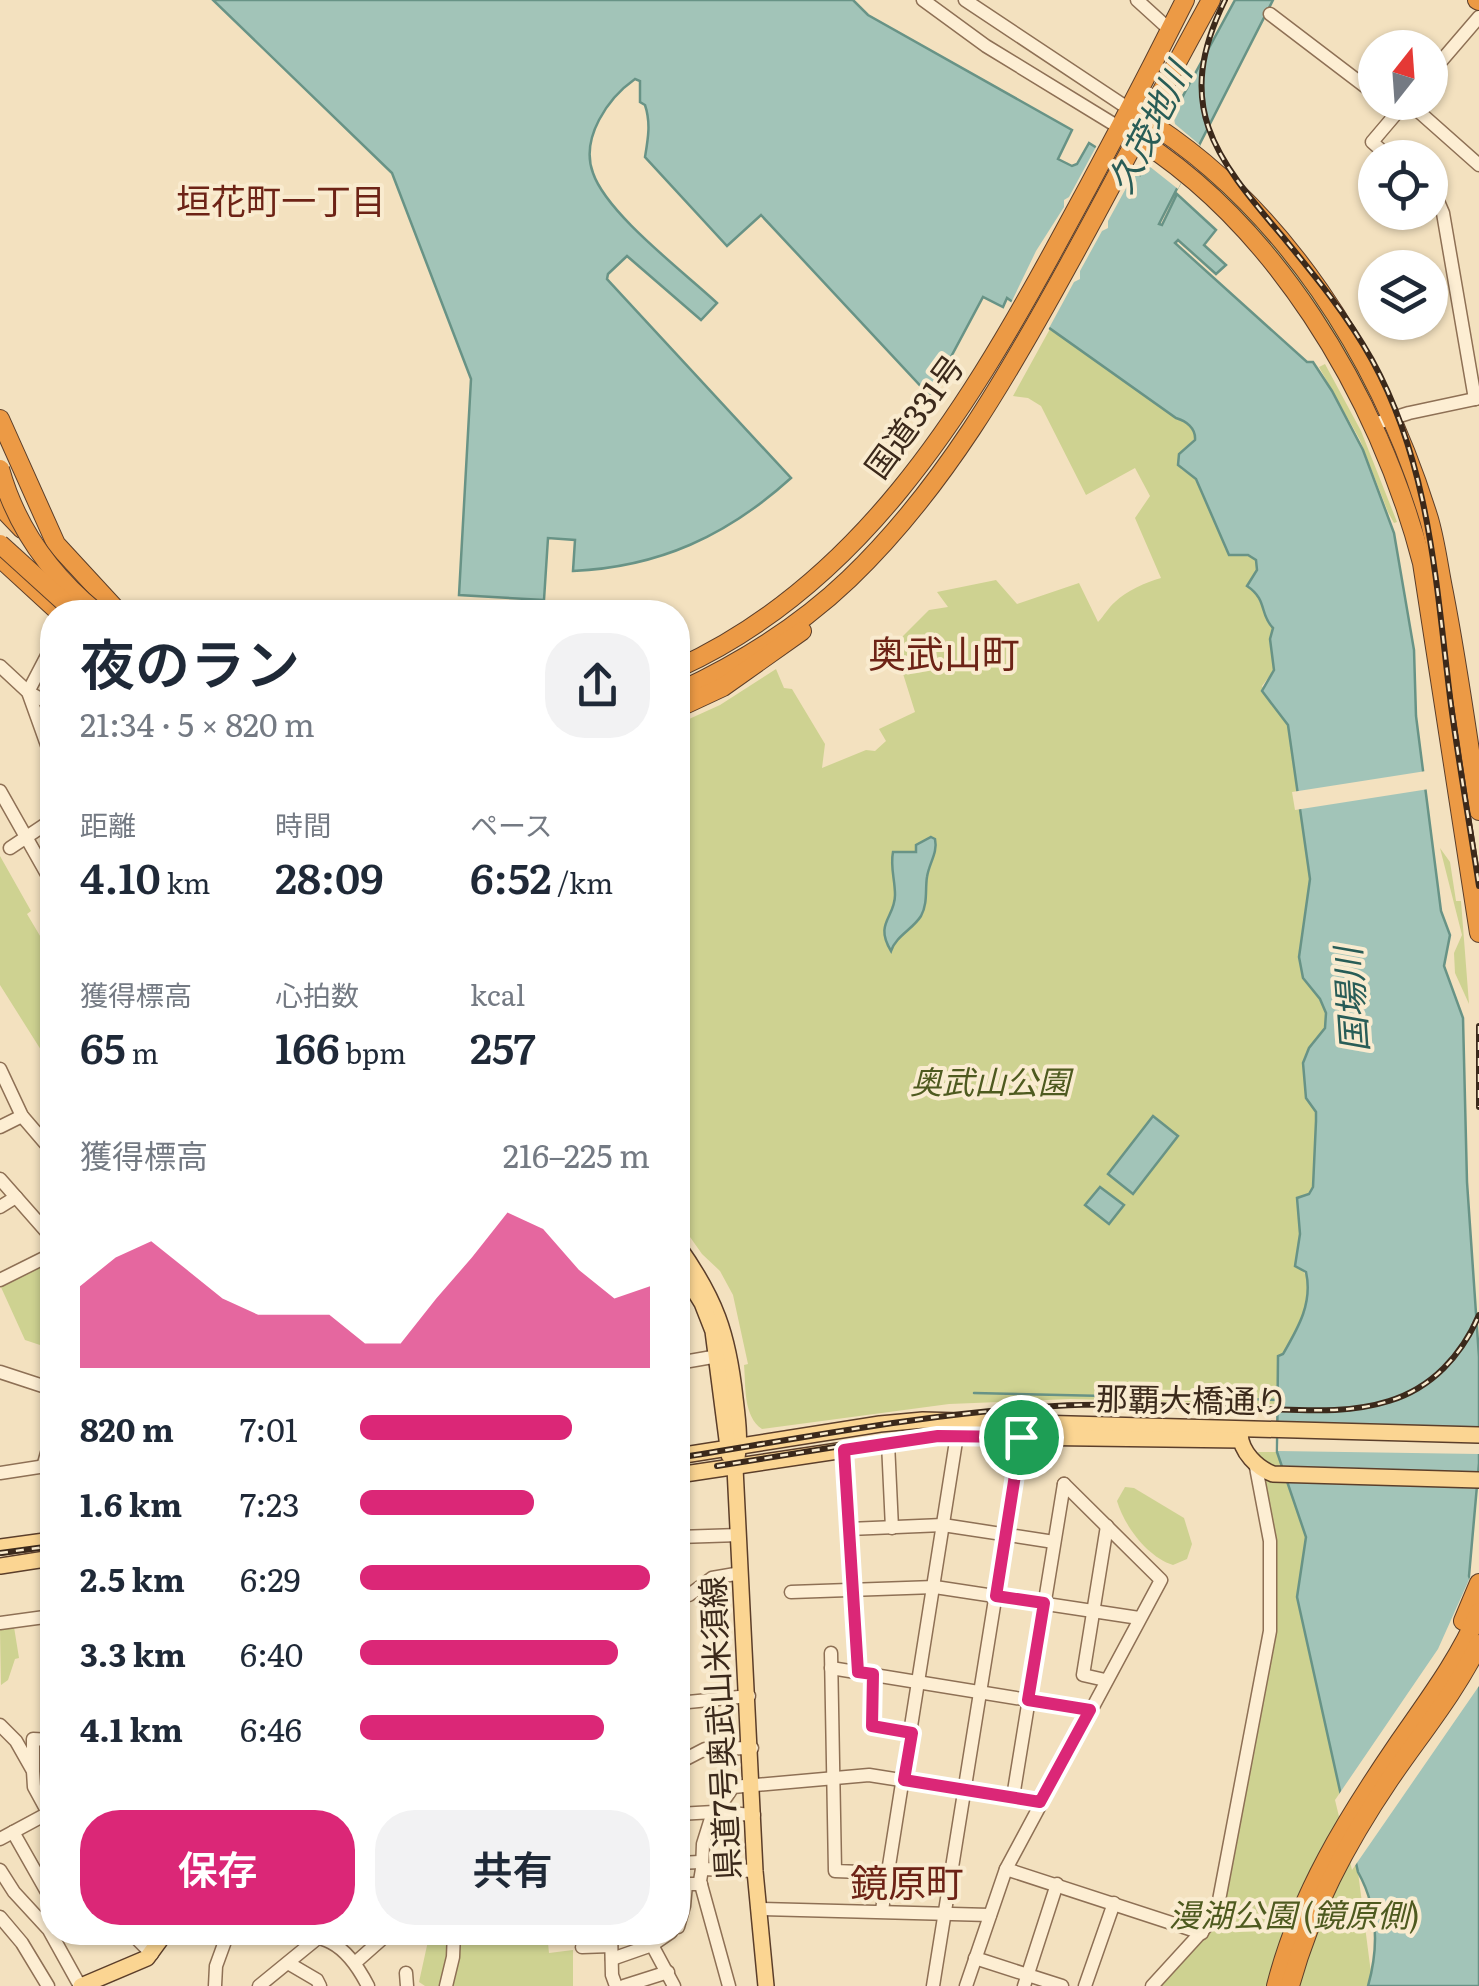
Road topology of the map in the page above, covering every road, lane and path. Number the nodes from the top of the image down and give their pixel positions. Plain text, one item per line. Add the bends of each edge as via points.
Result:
1 (923, 0) edge
2 (965, 0) edge
3 (1137, 0) edge
4 (1185, 0) edge
5 (1211, 0) edge
6 (1270, 14) dead end
7 (1479, 17) edge
8 (1170, 30) junction
9 (1448, 53) edge
10 (1358, 81) edge
11 (1129, 109) junction
12 (1389, 120) edge
13 (1420, 120) edge
14 (1153, 124) junction
15 (1120, 128) junction
16 (1374, 140) edge
17 (1144, 142) junction
18 (1116, 158) junction
19 (1479, 164) edge
20 (1190, 165) junction
21 (1446, 230) edge
22 (1028, 318) junction
23 (1477, 398) edge
24 (0, 419) edge
25 (1383, 421) junction
26 (0, 435) edge
27 (0, 469) edge
28 (1, 508) edge
29 (0, 544) edge
30 (0, 558) edge
31 (845, 583) junction
32 (46, 600) edge
33 (60, 600) edge
34 (96, 600) edge
35 (99, 600) edge
36 (102, 600) edge
37 (690, 662) edge
38 (0, 666) edge
39 (40, 669) edge
40 (690, 687) edge
41 (28, 692) junction
42 (40, 698) edge
43 (690, 702) edge
44 (1464, 717) edge
45 (40, 726) edge
46 (0, 790) edge
47 (1479, 811) edge
48 (40, 828) edge
49 (24, 838) junction
50 (10, 848) dead end
51 (40, 864) edge
52 (1479, 933) edge
53 (0, 1069) edge
54 (22, 1116) junction
55 (0, 1127) edge
56 (40, 1137) edge
57 (0, 1179) edge
58 (16, 1197) junction
59 (0, 1207) edge
60 (40, 1224) edge
61 (40, 1260) edge
62 (690, 1264) edge
63 (0, 1280) edge
64 (690, 1284) edge
65 (718, 1356) junction
66 (690, 1361) edge
67 (0, 1372) edge
68 (40, 1384) edge
69 (957, 1435) junction
70 (1240, 1435) junction
71 (1479, 1435) edge
72 (1021, 1437) junction
73 (888, 1443) junction
74 (733, 1448) junction
75 (844, 1450) junction
76 (690, 1454) edge
77 (1255, 1462) junction
78 (40, 1467) edge
79 (735, 1468) junction
80 (0, 1473) edge
81 (690, 1474) edge
82 (1479, 1480) edge
83 (943, 1525) junction
84 (1107, 1526) junction
85 (892, 1528) junction
86 (849, 1530) junction
87 (1004, 1534) junction
88 (739, 1535) junction
89 (690, 1537) edge
90 (40, 1542) edge
91 (1054, 1542) junction
92 (0, 1547) edge
93 (40, 1560) edge
94 (0, 1566) edge
95 (741, 1574) junction
96 (1479, 1583) edge
97 (934, 1586) junction
98 (852, 1590) junction
99 (791, 1592) dead end
100 (690, 1594) edge
101 (996, 1596) junction
102 (1044, 1603) junction
103 (1093, 1612) junction
104 (1479, 1612) edge
105 (40, 1618) edge
106 (1139, 1618) junction
107 (0, 1623) edge
108 (1479, 1644) edge
109 (830, 1653) dead end
110 (832, 1668) junction
111 (1479, 1668) edge
112 (858, 1672) junction
113 (873, 1674) junction
114 (1105, 1680) junction
115 (920, 1682) junction
116 (980, 1692) junction
117 (749, 1696) junction
118 (1028, 1700) junction
119 (690, 1701) edge
120 (1090, 1710) junction
121 (0, 1726) edge
122 (912, 1733) junction
123 (40, 1739) edge
124 (752, 1748) junction
125 (690, 1757) edge
126 (33, 1771) junction
127 (833, 1778) junction
128 (714, 1780) dead end
129 (904, 1780) junction
130 (753, 1784) junction
131 (733, 1786) junction
132 (965, 1789) junction
133 (40, 1797) edge
134 (1013, 1798) junction
135 (1040, 1802) junction
136 (714, 1812) junction
137 (690, 1813) edge
138 (754, 1816) junction
139 (40, 1820) edge
140 (6, 1836) edge
141 (690, 1864) edge
142 (701, 1866) junction
143 (1006, 1868) junction
144 (0, 1870) edge
145 (756, 1871) junction
146 (889, 1872) junction
147 (40, 1882) edge
148 (690, 1884) edge
149 (701, 1884) junction
150 (1057, 1884) junction
151 (1114, 1903) junction
152 (758, 1909) junction
153 (882, 1910) junction
154 (1308, 1910) junction
155 (945, 1913) junction
156 (990, 1915) junction
157 (0, 1917) edge
158 (40, 1920) edge
159 (1202, 1934) junction
160 (58, 1945) edge
161 (143, 1945) edge
162 (158, 1945) edge
163 (224, 1945) edge
164 (308, 1945) edge
165 (336, 1945) edge
166 (375, 1945) edge
167 (453, 1945) edge
168 (652, 1945) joint
169 (611, 1946) edge
170 (582, 1947) dead end
171 (152, 1954) junction
172 (976, 1958) junction
173 (288, 1962) junction
174 (356, 1962) junction
175 (668, 1972) junction
176 (1026, 1980) edge
177 (211, 1984) edge
178 (614, 1985) edge
179 (48, 1986) edge
180 (81, 1986) edge
181 (258, 1986) edge
182 (320, 1986) edge
183 (368, 1986) edge
184 (446, 1986) edge
185 (674, 1986) edge
186 (729, 1986) edge
187 (766, 1986) edge
188 (933, 1986) edge
189 (966, 1986) edge
190 (1062, 1986) edge
191 (1085, 1986) edge
192 (1152, 1986) edge
193 (1276, 1986) edge
194 (1290, 1986) edge

1 - 15 street
2 - 11 street
3 - 8 street
4 - 8 highway, 国道331号
5 - 14 highway, 国道331号
6 - 10 street
7 - 9 street
8 - 11 highway, 国道331号
11 - 14 highway
11 - 15 highway, 国道331号
12 - 16 street
13 - 19 street
14 - 17 highway, 国道331号
14 - 20 highway
15 - 17 highway
15 - 18 highway, 国道331号
17 - 18 highway, 国道331号
17 - 20 highway
18 - 22 highway, 国道331号
20 - 25 highway via 1262,220 1306,272 1360,353
21 - 23 street
22 - 31 highway, 国道331号 via 992,398 923,498
22 - 37 highway, 国道331号 via 875,520 792,599
23 - 25 street
24 - 36 highway via 56,544
25 - 44 highway
26 - 28 highway via 10,476
27 - 34 highway, bridge via 30,538 62,580
28 - 35 highway
29 - 33 highway, bridge
30 - 32 highway
31 - 40 highway, 国道331号 via 742,659
31 - 43 highway, 国道331号 via 798,636
38 - 41 street
39 - 41 street
41 - 42 street
41 - 45 street
44 - 47 highway
44 - 52 highway
46 - 49 street
48 - 49 street
49 - 50 street
49 - 51 street
53 - 54 street
54 - 55 street
54 - 56 street
57 - 58 street
58 - 59 street
58 - 60 street
61 - 63 street
62 - 74 main road via 724,1328
64 - 65 main road via 706,1311
65 - 66 street
65 - 74 main road
67 - 68 street
69 - 72 main road, 那覇大橋通り
69 - 73 main road, 那覇大橋通り
69 - 83 street
70 - 71 main road, 那覇大橋通り
70 - 72 main road, 那覇大橋通り
70 - 74 main road, 那覇大橋通り via 923,1420
70 - 77 main road
72 - 87 street
73 - 75 main road, 那覇大橋通り
73 - 85 street
74 - 76 main road, 那覇大橋通り
74 - 79 main road, 県道7号奥武山米須線
75 - 79 main road, 那覇大橋通り
75 - 86 street
77 - 82 main road via 1273,1474
77 - 159 street via 1270,1542 1269,1636 1216,1916
78 - 80 street
79 - 81 main road, 那覇大橋通り
79 - 88 main road, 県道7号奥武山米須線
83 - 85 street
83 - 87 street
83 - 97 street
84 - 91 street via 1064,1484
84 - 103 street
84 - 106 street via 1161,1580
85 - 86 street
86 - 98 street
87 - 91 street
87 - 101 street
88 - 89 street
88 - 95 main road, 県道7号奥武山米須線
90 - 92 main road
91 - 102 street
93 - 94 main road
95 - 100 street via 712,1578
95 - 117 main road, 県道7号奥武山米須線
96 - 154 highway via 1453,1641 1326,1841 1312,1869
97 - 98 street
97 - 101 street
97 - 115 street
98 - 99 street
98 - 112 street
101 - 102 street
101 - 116 street
102 - 103 street
102 - 118 street
103 - 106 street
103 - 114 street via 1083,1675
104 - 154 highway via 1448,1671 1340,1832
105 - 107 street
106 - 114 street
108 - 154 highway
109 - 110 street
110 - 112 street
110 - 127 street
111 - 154 highway
112 - 113 street
113 - 115 street
113 - 122 street via 872,1726
114 - 120 street
115 - 116 street
115 - 122 street
116 - 118 street
116 - 132 street
117 - 119 street
117 - 124 main road, 県道7号奥武山米須線
118 - 120 street
118 - 134 street
120 - 135 street
121 - 126 street
122 - 129 street
123 - 126 street via 33,1739
124 - 125 street via 705,1749
124 - 130 main road, 県道7号奥武山米須線
126 - 133 street
127 - 129 street
127 - 130 street
127 - 146 street via 835,1871
128 - 131 street
129 - 132 street
129 - 146 street
130 - 131 street
130 - 138 main road, 県道7号奥武山米須線
131 - 136 street
132 - 134 street
132 - 155 street
134 - 135 street
135 - 143 street
136 - 137 street
136 - 138 street
136 - 142 street
138 - 145 main road, 県道7号奥武山米須線
139 - 140 street
140 - 147 street
141 - 142 street
142 - 145 street
142 - 149 street
143 - 150 street
143 - 156 street
144 - 158 street
145 - 152 main road, 県道7号奥武山米須線
146 - 153 street
148 - 149 street
149 - 186 street
150 - 151 street
150 - 176 street
151 - 159 street
151 - 191 street
152 - 153 street
152 - 187 main road, 県道7号奥武山米須線
153 - 155 street
154 - 193 highway
154 - 194 highway
155 - 156 street
155 - 188 street
156 - 172 street
157 - 179 street
159 - 192 street
160 - 180 street
161 - 171 street
162 - 171 main road
163 - 177 street
164 - 173 street
165 - 174 street
166 - 174 street
167 - 184 street
168 - 169 street
168 - 175 street
169 - 170 street
169 - 178 street
171 - 180 main road
172 - 176 street
172 - 189 street
173 - 181 street
173 - 182 street
174 - 183 street
175 - 178 street
175 - 185 street
176 - 190 street

